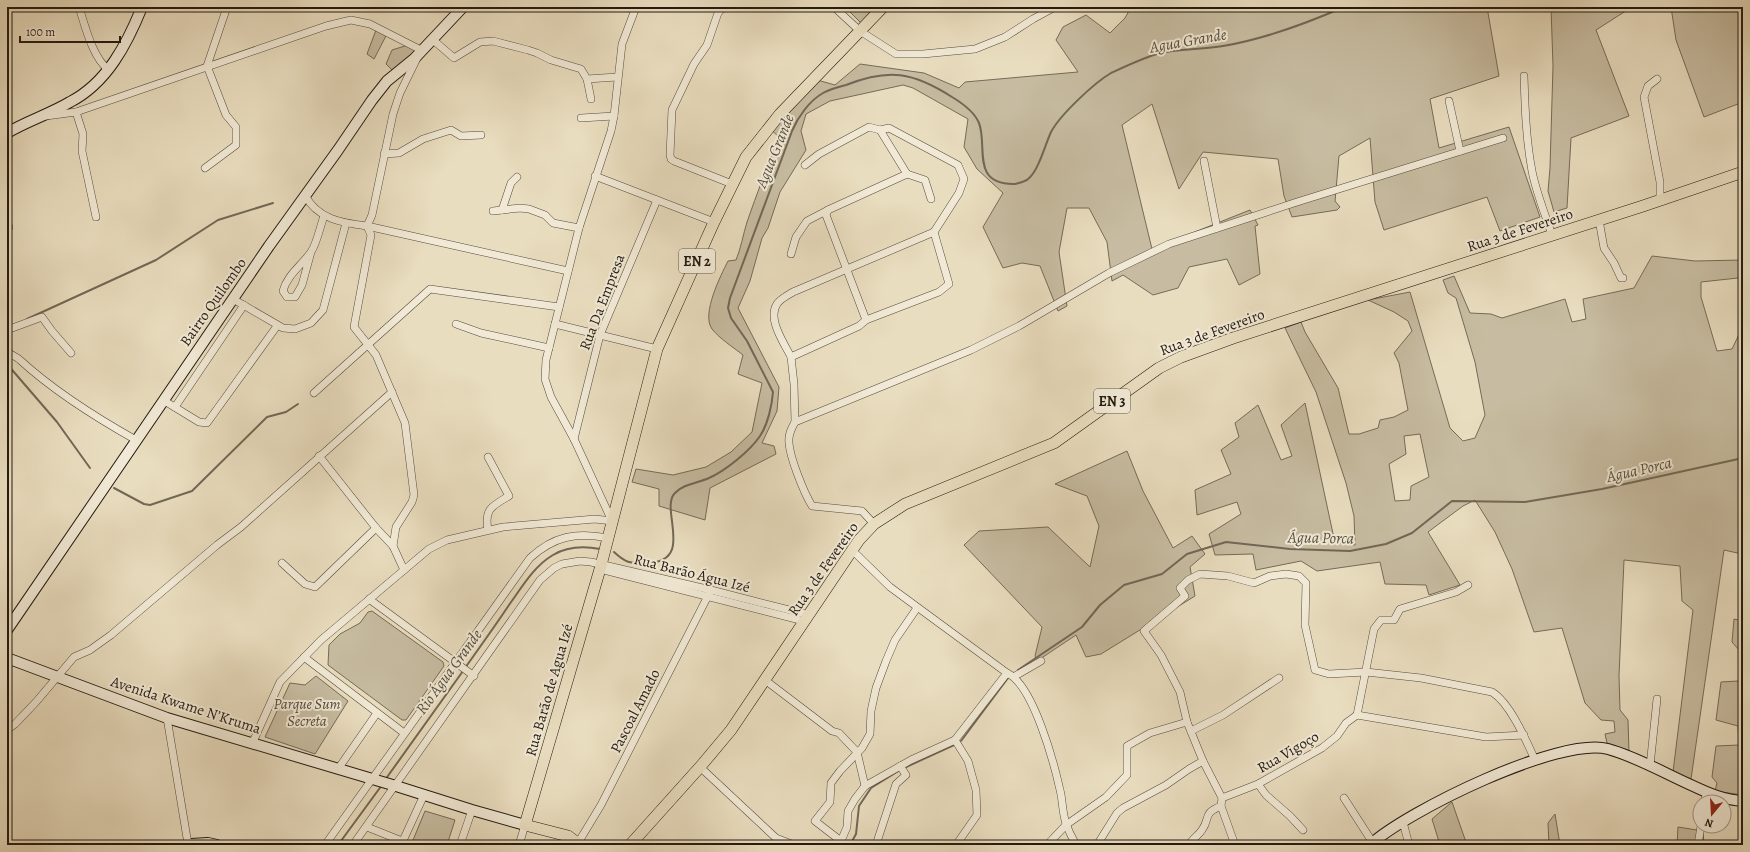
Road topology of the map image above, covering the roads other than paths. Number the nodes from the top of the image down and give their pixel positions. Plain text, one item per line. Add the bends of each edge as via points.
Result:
1 (79, 7) edge
2 (142, 7) edge
3 (227, 7) edge
4 (463, 7) edge
5 (636, 7) edge
6 (724, 7) edge
7 (834, 7) edge
8 (883, 7) edge
9 (1055, 7) edge
10 (860, 31) junction
11 (432, 39) junction
12 (422, 50) junction
13 (207, 66) junction
14 (109, 70) junction
15 (1524, 76) dead end
16 (617, 77) junction
17 (587, 79) junction
18 (1657, 79) dead end
19 (591, 99) dead end
20 (1448, 101) dead end
21 (76, 112) junction
22 (614, 116) junction
23 (42, 117) junction
24 (581, 118) dead end
25 (880, 130) junction
26 (7, 133) edge
27 (481, 135) dead end
28 (1503, 138) dead end
29 (1460, 151) junction
30 (384, 154) junction
31 (1204, 161) dead end
32 (805, 165) dead end
33 (205, 168) dead end
34 (1743, 172) edge
35 (907, 174) junction
36 (595, 176) junction
37 (517, 178) dead end
38 (732, 184) junction
39 (305, 195) junction
40 (930, 199) dead end
41 (657, 200) junction
42 (1660, 200) junction
43 (502, 210) junction
44 (828, 210) junction
45 (493, 211) dead end
46 (324, 216) junction
47 (96, 217) dead end
48 (1599, 220) junction
49 (714, 222) junction
50 (346, 223) junction
51 (367, 226) junction
52 (579, 228) junction
53 (1217, 228) junction
54 (934, 232) junction
55 (1552, 235) junction
56 (311, 252) junction
57 (791, 254) dead end
58 (846, 268) junction
59 (568, 271) junction
60 (1623, 278) dead end
61 (233, 299) junction
62 (244, 305) junction
63 (559, 307) junction
64 (866, 320) junction
65 (456, 324) dead end
66 (555, 324) junction
67 (277, 326) junction
68 (7, 330) edge
69 (600, 335) junction
70 (368, 344) junction
71 (549, 348) junction
72 (657, 349) junction
73 (7, 351) edge
74 (71, 353) dead end
75 (791, 358) junction
76 (392, 392) junction
77 (314, 393) dead end
78 (163, 400) junction
79 (174, 407) junction
80 (795, 422) junction
81 (574, 439) junction
82 (136, 440) junction
83 (319, 456) junction
84 (488, 457) dead end
85 (612, 521) junction
86 (874, 524) junction
87 (376, 528) junction
88 (488, 530) junction
89 (608, 538) junction
90 (393, 546) junction
91 (852, 551) junction
92 (282, 563) dead end
93 (601, 567) junction
94 (404, 570) junction
95 (1468, 585) dead end
96 (709, 593) junction
97 (369, 599) junction
98 (917, 608) junction
99 (806, 618) junction
100 (7, 630) edge
101 (304, 657) junction
102 (7, 658) edge
103 (1041, 661) dead end
104 (454, 662) junction
105 (1366, 672) junction
106 (1007, 673) junction
107 (472, 674) junction
108 (1014, 676) junction
109 (58, 677) junction
110 (1280, 678) dead end
111 (765, 680) junction
112 (1657, 699) dead end
113 (377, 713) junction
114 (1357, 715) junction
115 (167, 718) junction
116 (1187, 722) junction
117 (7, 730) edge
118 (1191, 731) junction
119 (404, 733) junction
120 (1524, 735) junction
121 (955, 740) junction
122 (252, 744) junction
123 (857, 752) junction
124 (1534, 760) junction
125 (1203, 761) junction
126 (900, 766) junction
127 (1650, 766) junction
128 (700, 767) junction
129 (338, 769) junction
130 (384, 782) junction
131 (1258, 784) junction
132 (865, 786) junction
133 (1700, 794) edge
134 (424, 795) junction
135 (1222, 798) junction
136 (1344, 798) dead end
137 (1732, 800) edge
138 (1743, 801) edge
139 (1221, 806) junction
140 (472, 810) junction
141 (1403, 822) junction
142 (525, 825) junction
143 (1066, 825) junction
144 (367, 826) junction
145 (1303, 830) dead end
146 (1700, 834) edge
147 (401, 843) edge
148 (840, 843) edge
149 (579, 844) edge
150 (1372, 844) edge
151 (187, 845) edge
152 (217, 845) edge
153 (324, 845) edge
154 (353, 845) edge
155 (460, 845) edge
156 (519, 845) edge
157 (630, 845) edge
158 (794, 845) edge
159 (876, 845) edge
160 (956, 845) edge
161 (1046, 845) edge
162 (1076, 845) edge
163 (1097, 845) edge
164 (1190, 845) edge
165 (1235, 845) edge
166 (1409, 845) edge
167 (1698, 845) edge

1 - 14 street via 90,40 102,65
2 - 14 street
3 - 13 street
4 - 11 street, Bairro Quilombo
5 - 16 street via 622,44
6 - 38 street via 718,13 707,45 694,64 672,110 670,155 674,161
7 - 10 street
8 - 10 main road, EN 2
9 - 10 street via 1004,37 975,49 948,53 896,54
10 - 38 main road, EN 2 via 780,114 746,157
11 - 12 street, Bairro Quilombo
11 - 17 street via 454,58 480,42 493,41 513,45 581,69
12 - 13 street via 370,24 351,20
12 - 30 street via 400,93
12 - 39 street, Bairro Quilombo via 380,89
13 - 21 street
13 - 33 street via 226,114 236,127 236,145
14 - 23 street via 72,102
15 - 55 street via 1529,156
16 - 17 street
16 - 22 street
17 - 19 street
18 - 42 street via 1648,86 1644,97 1660,182
20 - 29 street
21 - 23 street
21 - 47 street
22 - 24 street
22 - 36 street
23 - 26 street
25 - 32 street via 869,127 819,154
25 - 35 street
25 - 54 street via 889,128 958,165 964,178 959,193
27 - 30 street via 461,136 451,130 423,139 399,153
28 - 29 street
29 - 53 street
30 - 51 street via 372,215
31 - 53 street
34 - 42 main road, Rua 3 de Fevereiro / EN 3
35 - 40 street via 925,180
35 - 44 street
36 - 41 street
36 - 52 street
37 - 43 street via 511,183
38 - 49 main road, EN 2
39 - 46 street via 312,206
39 - 61 street, Bairro Quilombo
41 - 49 street
41 - 69 street, Rua Da Empresa
42 - 48 main road, Rua 3 de Fevereiro / EN 3
43 - 45 street
43 - 52 street via 529,209 545,216 553,223
44 - 57 street via 807,221 796,237
44 - 58 street via 826,215
46 - 50 street
46 - 56 street
48 - 55 main road, Rua 3 de Fevereiro / EN 3
48 - 60 street via 1604,248
49 - 72 main road, EN 2
50 - 51 street
50 - 67 street via 320,315 301,328
51 - 59 street
51 - 70 street via 371,235 354,327
52 - 59 street
53 - 80 street via 1169,244 1110,273 1019,326 971,350
54 - 58 street
54 - 64 street via 950,284 938,292
55 - 86 main road, Rua 3 de Fevereiro / EN 3 via 1181,357 1159,368 1054,443 905,504
56 - 56 street via 284,287 283,291 287,297 295,297 300,290
58 - 64 street
58 - 75 street via 793,292 778,303 773,315
59 - 63 street
61 - 62 street
61 - 78 street, Bairro Quilombo
62 - 67 street
62 - 79 street
63 - 66 street
63 - 70 street via 430,289
64 - 75 street via 859,326
65 - 71 street via 481,333
66 - 69 street
66 - 71 street
67 - 79 street via 207,423 199,422
68 - 74 street via 42,317
69 - 72 street
69 - 81 street, Rua Da Empresa
70 - 76 street via 376,355
70 - 77 street
71 - 81 street via 545,379 551,397
72 - 85 main road, EN 2
73 - 82 street via 40,379 97,419
75 - 80 street
76 - 83 street
76 - 90 street via 405,423 414,495 396,527
78 - 79 street
78 - 82 street, Bairro Quilombo
80 - 86 street via 789,444 804,493 812,506 862,511
81 - 85 street
82 - 100 street, Bairro Quilombo
83 - 87 street
83 - 109 street via 240,527 128,621 90,650 74,657
84 - 88 street via 509,496 488,511
85 - 88 street via 595,519 502,526
85 - 89 main road, EN 2
86 - 91 main road, Rua 3 de Fevereiro / EN 3
87 - 90 street
87 - 92 street via 315,587 305,584
88 - 94 street via 447,540 434,546
89 - 93 main road, EN 2
89 - 104 street via 586,535 567,537 552,542 536,552
90 - 94 street
91 - 98 street via 890,587
91 - 99 main road, Rua 3 de Fevereiro / EN 3
93 - 96 street, Rua Barão Água Izé
93 - 107 street, Rua Barão Água Izé via 591,562 569,562 554,568 540,580
93 - 142 main road, Rua Barão de Agua Izé
94 - 97 street
95 - 105 street via 1456,592 1400,609 1394,620 1381,620 1374,629
96 - 99 street, Rua Barão Água Izé
96 - 149 street, Pascoal Amado via 602,805
97 - 101 street
97 - 104 street
98 - 106 street
98 - 123 street via 895,640 886,661 871,710 870,734
99 - 111 main road, Rua 3 de Fevereiro / EN 3
101 - 113 street
101 - 122 street via 278,687
102 - 109 street, Avenida Kwame N’Kruma
103 - 108 street
104 - 107 street
104 - 119 street
105 - 114 street
105 - 116 street via 1329,674 1315,670 1305,626 1306,583 1298,576 1270,576 1254,583 1228,576 1200,574 1180,588 1184,596 1144,631 1161,655 1180,692
105 - 120 street via 1421,678 1492,692 1499,696
106 - 108 street
106 - 121 street
107 - 130 street
108 - 143 street via 1027,695 1045,732 1061,791
109 - 115 street, Avenida Kwame N’Kruma
109 - 117 street
110 - 118 street via 1223,715
111 - 123 street via 832,731 839,733
111 - 128 main road, Rua 3 de Fevereiro / EN 3 via 731,730
112 - 127 street
113 - 119 street
113 - 129 street
114 - 120 street via 1486,737
114 - 131 street, Rua Vigoço via 1346,723 1330,743
115 - 122 street, Avenida Kwame N’Kruma
115 - 151 street
116 - 118 street
116 - 143 street via 1150,733 1127,746 1127,775 1106,797
118 - 125 street
119 - 130 street
120 - 124 street
121 - 126 street
121 - 160 street via 968,761 976,790 977,815
122 - 129 street, Avenida Kwame N’Kruma
123 - 132 street
123 - 148 street via 832,783 830,802 814,821
124 - 127 street via 1594,747 1608,749
124 - 141 street via 1472,786
125 - 135 street
125 - 163 street via 1123,808
126 - 132 street
126 - 159 street via 906,775 896,784
127 - 133 street
128 - 157 main road, Rua 3 de Fevereiro / EN 3
128 - 158 street via 776,838
129 - 130 street, Avenida Kwame N’Kruma
130 - 134 street, Avenida Kwame N’Kruma
130 - 144 street
130 - 153 street
131 - 135 street, Rua Vigoço
131 - 145 street
132 - 148 street via 848,811 847,827
134 - 140 street, Avenida Kwame N’Kruma
134 - 147 street
135 - 139 street
136 - 150 street
137 - 138 street
139 - 164 street via 1208,814 1204,828
139 - 165 street
140 - 142 street, Avenida Kwame N’Kruma
140 - 155 street
141 - 150 street
141 - 166 street
142 - 149 main road via 568,836
142 - 156 street
143 - 161 street
143 - 162 street
144 - 147 street
144 - 154 street
146 - 167 street
151 - 152 street

